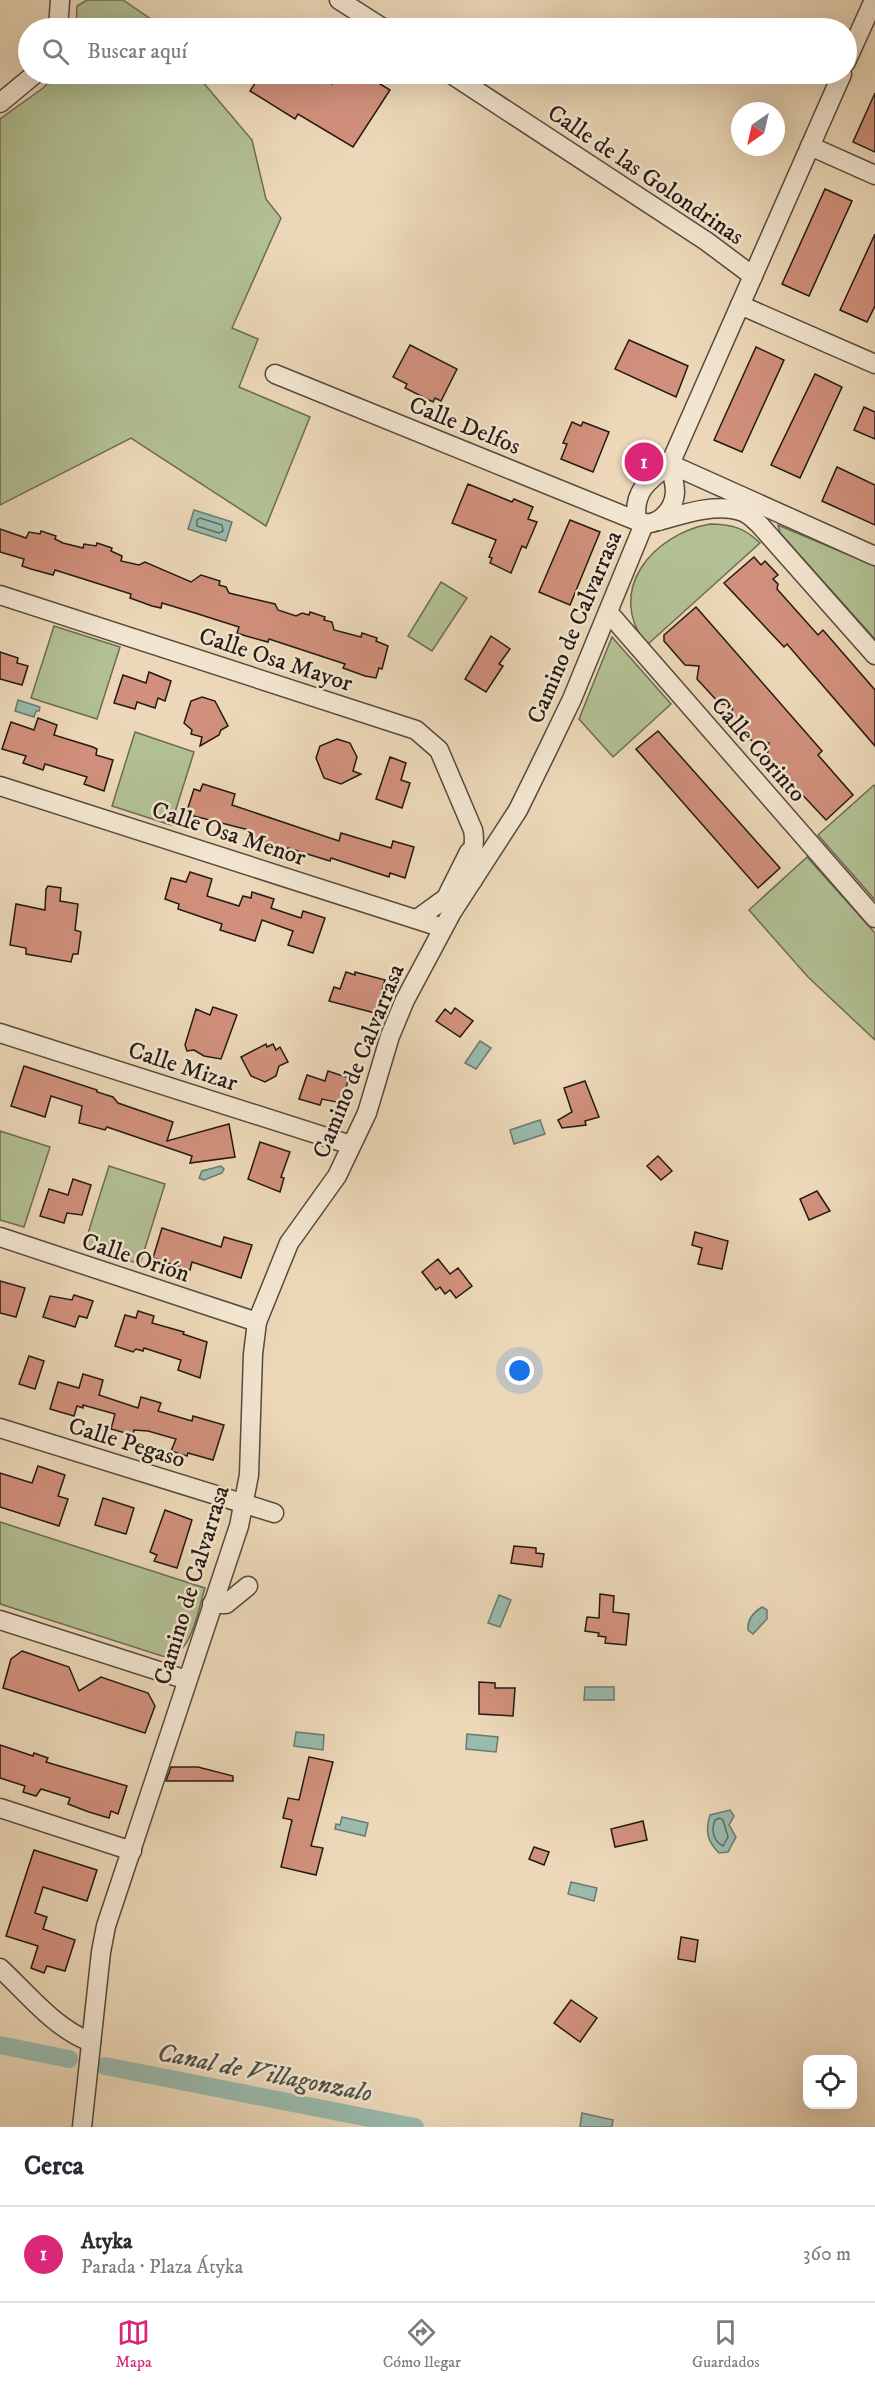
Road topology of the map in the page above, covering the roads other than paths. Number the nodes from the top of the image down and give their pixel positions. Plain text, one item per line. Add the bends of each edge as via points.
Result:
1 (60, 0) edge
2 (339, 0) edge
3 (874, 0) edge
4 (59, 18) edge
5 (367, 18) edge
6 (857, 38) edge
7 (24, 84) edge
8 (466, 84) edge
9 (838, 84) edge
10 (0, 103) edge
11 (810, 146) junction
12 (875, 175) edge
13 (753, 276) junction
14 (740, 305) junction
15 (875, 364) edge
16 (275, 374) dead end
17 (666, 473) junction
18 (746, 506) junction
19 (646, 522) junction
20 (875, 555) edge
21 (0, 595) edge
22 (608, 612) junction
23 (875, 655) edge
24 (0, 786) edge
25 (466, 880) junction
26 (451, 901) junction
27 (875, 918) edge
28 (417, 919) junction
29 (443, 928) junction
30 (0, 1033) edge
31 (351, 1145) junction
32 (0, 1237) edge
33 (257, 1322) junction
34 (0, 1428) edge
35 (244, 1503) junction
36 (274, 1513) dead end
37 (248, 1586) dead end
38 (212, 1604) junction
39 (0, 1620) edge
40 (187, 1680) junction
41 (0, 1808) edge
42 (132, 1851) junction
43 (0, 1968) edge
44 (91, 2042) junction
45 (82, 2127) edge

1 - 4 street
2 - 5 street
3 - 6 street
7 - 10 street
8 - 13 street, Calle de las Golondrinas
9 - 11 street
11 - 12 street
11 - 13 street
13 - 14 street
14 - 15 street
14 - 17 street
16 - 19 street, Calle Delfos
17 - 18 street
17 - 19 street via 675,491 672,507
17 - 19 street via 643,486 634,507
18 - 19 street
18 - 20 street
18 - 23 street
19 - 22 street, Camino de Calvarrasa
21 - 25 street, Calle Osa Mayor via 416,730 439,750 475,839
22 - 25 street, Camino de Calvarrasa via 572,699 518,810
22 - 27 street, Calle Corinto
24 - 28 street, Calle Osa Menor
25 - 26 street, Camino de Calvarrasa
26 - 28 street
26 - 29 street, Camino de Calvarrasa
28 - 29 street, Calle Osa Menor
29 - 31 street, Camino de Calvarrasa via 394,1026 366,1113
30 - 31 street, Calle Mizar
31 - 33 street, Camino de Calvarrasa via 338,1176 290,1243
32 - 33 street, Calle Orión
33 - 35 street, Camino de Calvarrasa
34 - 35 street, Calle Pegaso
35 - 36 street, Calle Pegaso
35 - 38 street, Camino de Calvarrasa
37 - 38 street via 226,1605
38 - 40 street, Camino de Calvarrasa
39 - 40 street
40 - 42 street, Camino de Calvarrasa
41 - 42 street
42 - 44 street, Camino de Calvarrasa via 106,1926
43 - 44 street via 62,2025
44 - 45 street, Camino de Calvarrasa

